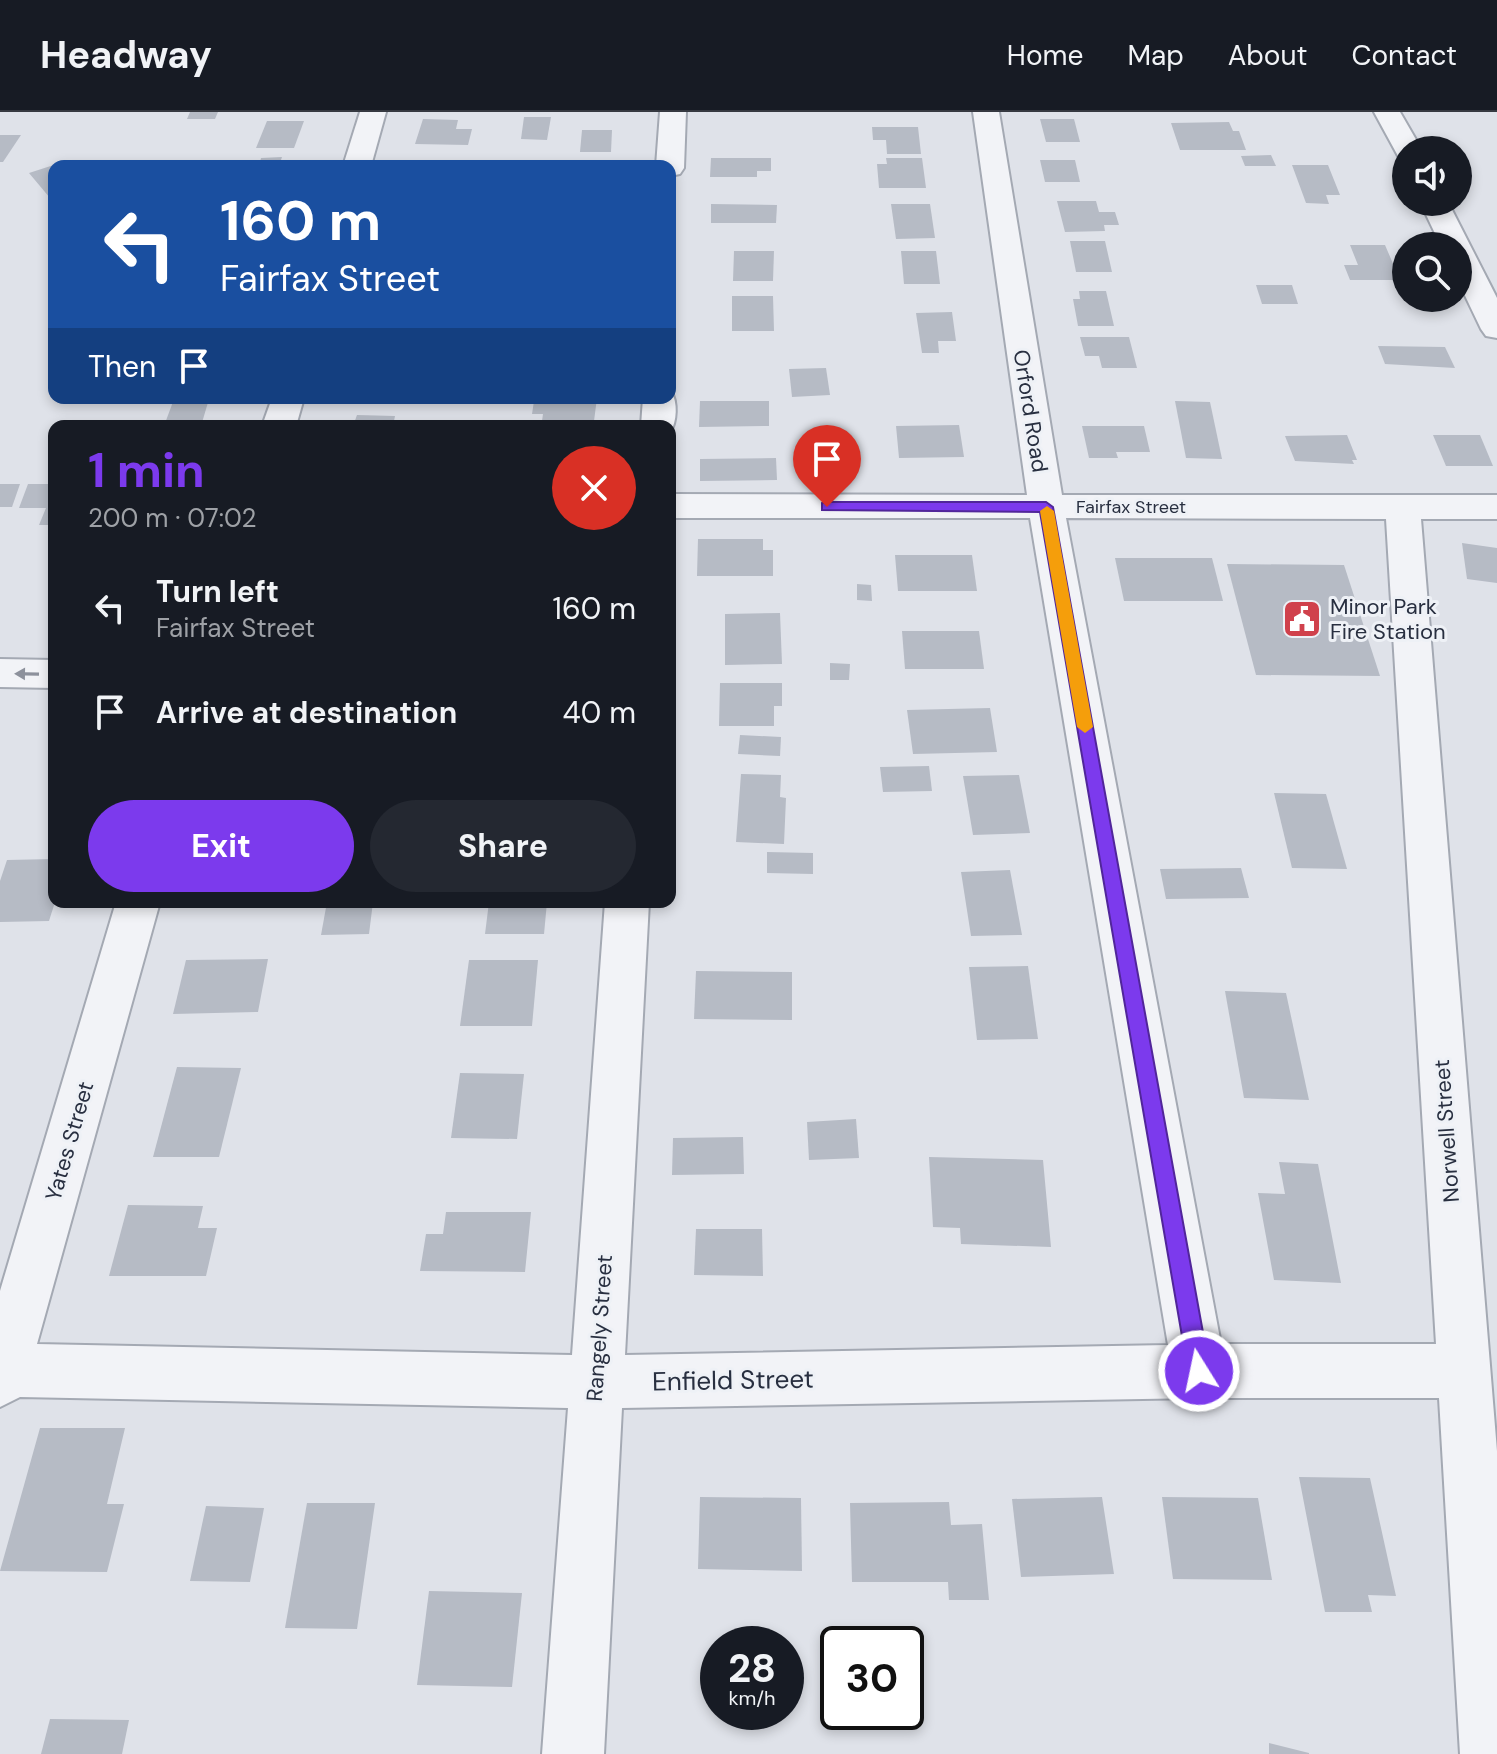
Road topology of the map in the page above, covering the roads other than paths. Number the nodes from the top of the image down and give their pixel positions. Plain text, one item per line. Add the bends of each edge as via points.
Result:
1 (373, 112) edge
2 (673, 112) edge
3 (986, 112) edge
4 (1387, 112) edge
5 (1400, 136) edge
6 (359, 160) edge
7 (670, 160) edge
8 (1472, 278) edge
9 (1497, 329) edge
10 (676, 506) edge
11 (1046, 507) junction
12 (1403, 507) junction
13 (1497, 507) edge
14 (0, 673) edge
15 (48, 674) edge
16 (136, 908) edge
17 (627, 908) edge
18 (1199, 1371) junction
19 (1463, 1371) junction
20 (2, 1375) edge
21 (595, 1382) junction
22 (573, 1754) edge
23 (1491, 1754) edge

1 - 6 street
2 - 7 street
3 - 11 street, Orford Road
4 - 5 street
8 - 9 street
10 - 11 street, Fairfax Street
11 - 12 street, Fairfax Street
11 - 18 street, Orford Road
12 - 13 street, Fairfax Street
12 - 19 street, Norwell Street
15 -> 14 street
16 - 20 street, Yates Street
17 - 21 street, Rangely Street
18 - 19 street, Enfield Street
18 - 21 street, Enfield Street
19 - 23 street, Norwell Street
20 - 21 street, Enfield Street
21 - 22 street, Rangely Street

